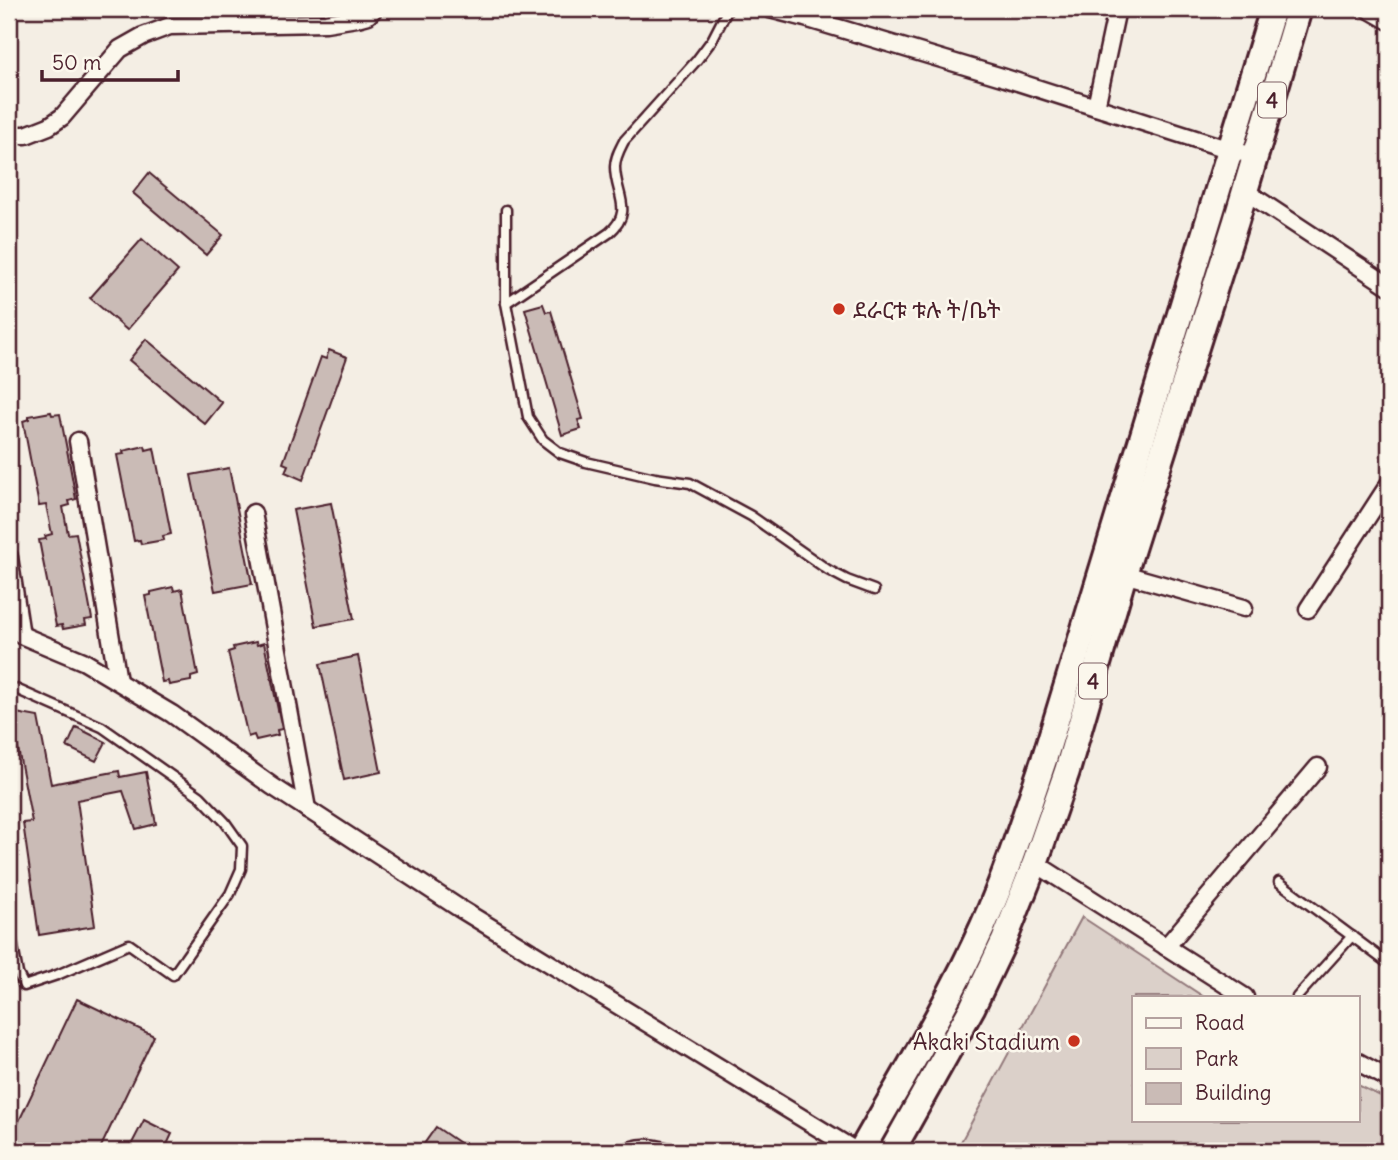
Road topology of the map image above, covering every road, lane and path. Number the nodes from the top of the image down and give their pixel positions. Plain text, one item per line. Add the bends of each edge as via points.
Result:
1 (374, 9) edge
2 (728, 9) edge
3 (770, 9) edge
4 (1117, 9) edge
5 (1273, 9) edge
6 (1299, 9) edge
7 (1368, 9) edge
8 (805, 13) edge
9 (1389, 21) edge
10 (1096, 107) junction
11 (9, 135) edge
12 (1230, 150) junction
13 (1256, 156) junction
14 (1245, 191) junction
15 (506, 210) dead end
16 (1389, 286) edge
17 (506, 303) junction
18 (78, 441) dead end
19 (1389, 484) edge
20 (253, 513) dead end
21 (9, 557) edge
22 (1124, 574) junction
23 (874, 590) dead end
24 (1244, 608) dead end
25 (1308, 609) dead end
26 (15, 630) edge
27 (118, 681) junction
28 (9, 686) edge
29 (1318, 767) dead end
30 (307, 809) junction
31 (1035, 863) junction
32 (1279, 882) dead end
33 (9, 924) edge
34 (1352, 936) junction
35 (1166, 947) junction
36 (1389, 964) edge
37 (1243, 996) edge
38 (1298, 996) edge
39 (1360, 1063) edge
40 (1389, 1079) edge
41 (670, 1148) dead end
42 (620, 1151) edge
43 (856, 1151) edge
44 (861, 1151) edge
45 (892, 1151) edge

1 - 11 street via 358,18 326,23 170,26 120,49 56,122 26,135
2 - 17 lane via 698,60 624,141 615,167 623,213 620,224
3 - 8 street
4 - 10 street
5 - 12 main road
6 - 13 main road, 4
7 - 9 street
8 - 10 street
10 - 12 street
12 - 13 street
12 - 44 main road via 1014,850 948,997
13 - 14 main road, 4
14 - 16 street
14 - 22 main road, 4
15 - 17 lane
17 - 23 lane via 528,417 543,440 560,453 586,462 690,483 751,516 828,570
18 - 27 street
19 - 25 street
20 - 30 street
21 - 26 street
22 - 24 street
22 - 31 main road, 4 via 1067,771
26 - 27 street
27 - 30 street
28 - 33 lane via 102,727 200,796 242,846 241,869 230,894 173,975 129,944 24,986
29 - 35 street
30 - 43 street via 459,908
31 - 35 street
31 - 45 main road, 4 via 972,1008
32 - 34 lane
34 - 36 lane
34 - 38 lane
35 - 37 street
39 - 40 street
41 - 42 lane via 633,1144

